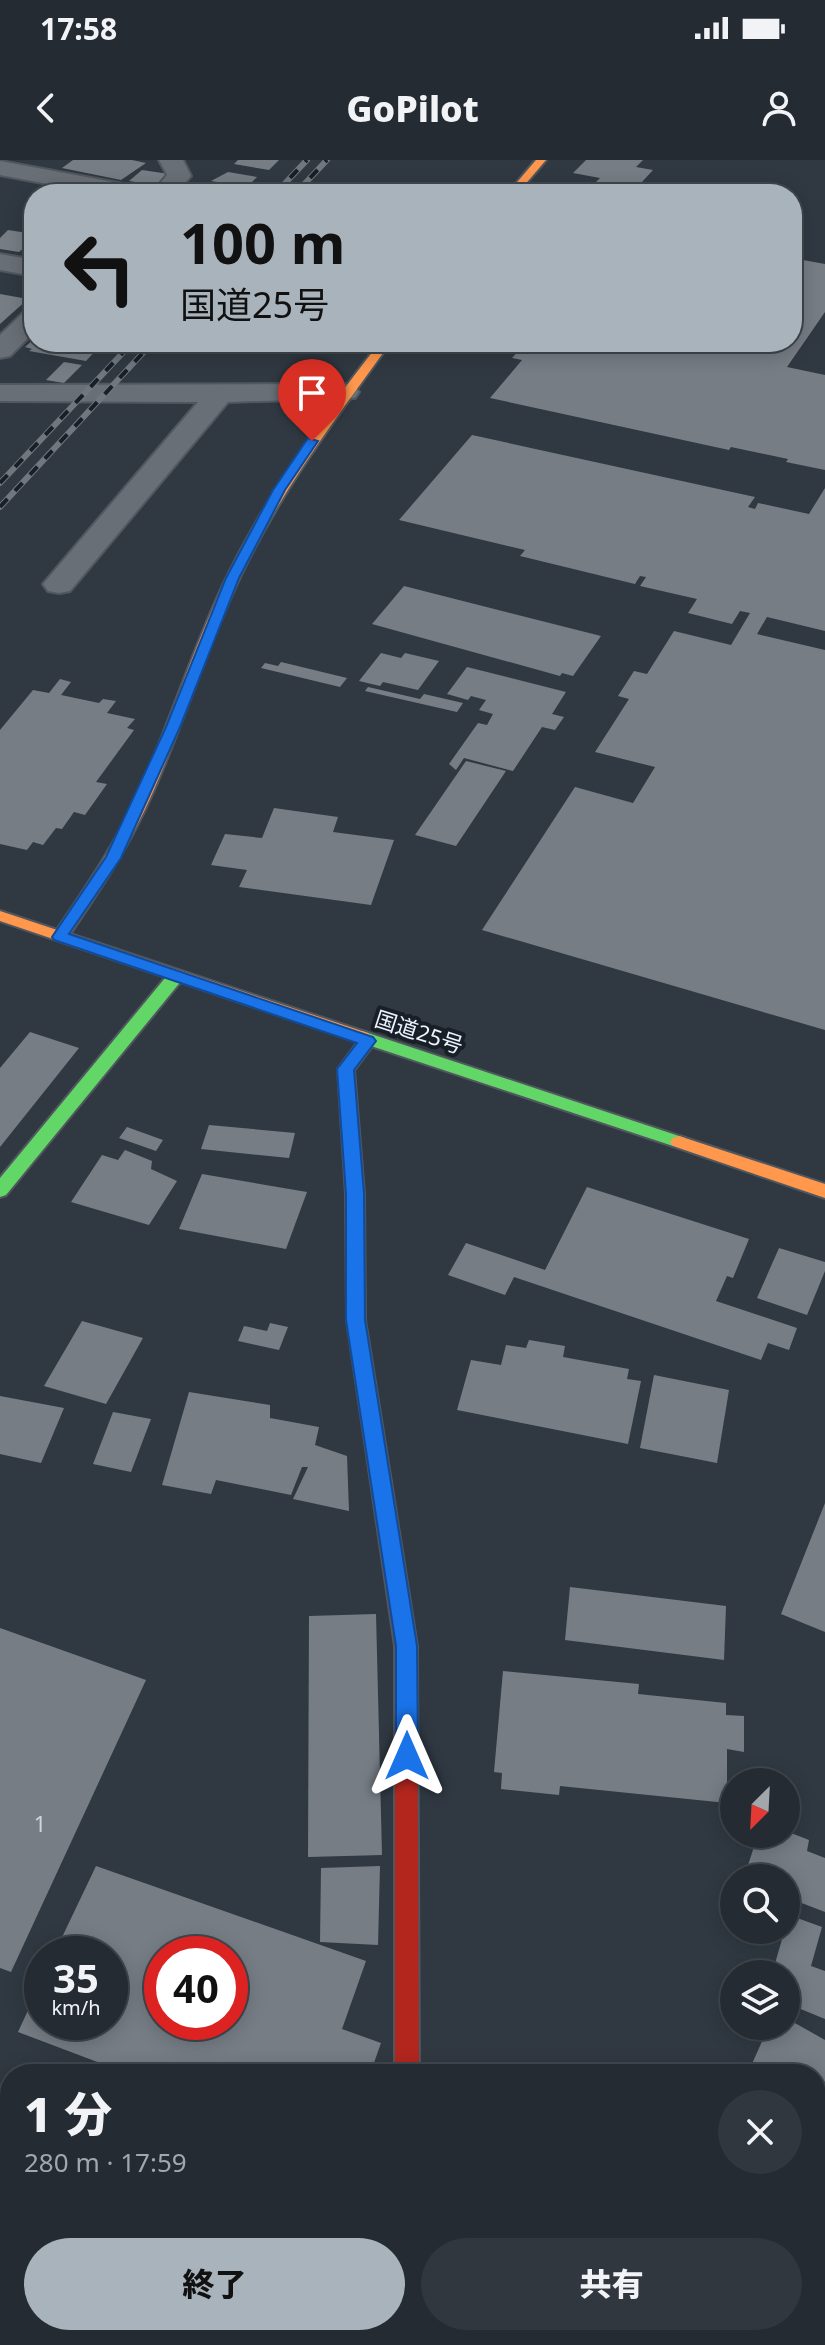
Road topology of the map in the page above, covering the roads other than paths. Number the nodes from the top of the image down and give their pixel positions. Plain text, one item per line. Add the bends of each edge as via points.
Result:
1 (171, 160) edge
2 (541, 160) edge
3 (0, 168) edge
4 (86, 184) edge
5 (172, 184) edge
6 (521, 184) edge
7 (0, 262) edge
8 (24, 266) edge
9 (24, 327) edge
10 (0, 350) edge
11 (378, 352) edge
12 (345, 392) junction
13 (0, 393) edge
14 (220, 394) junction
15 (59, 584) dead end
16 (0, 916) edge
17 (60, 937) junction
18 (176, 976) junction
19 (368, 1041) junction
20 (0, 1190) edge
21 (825, 1191) edge
22 (407, 2064) edge

1 - 5 street via 179,176
2 - 6 main road
3 - 4 street
7 - 8 street
9 - 10 street
11 - 12 main road
12 - 14 street
12 - 17 main road via 279,490 232,578 143,799 114,858
13 - 14 street
14 - 15 street
16 - 17 main road, 国道25号
17 - 18 main road, 国道25号
18 - 19 main road, 国道25号
18 - 20 main road
19 - 21 main road, 国道25号
19 - 22 main road via 346,1069 355,1194 356,1320 406,1646

